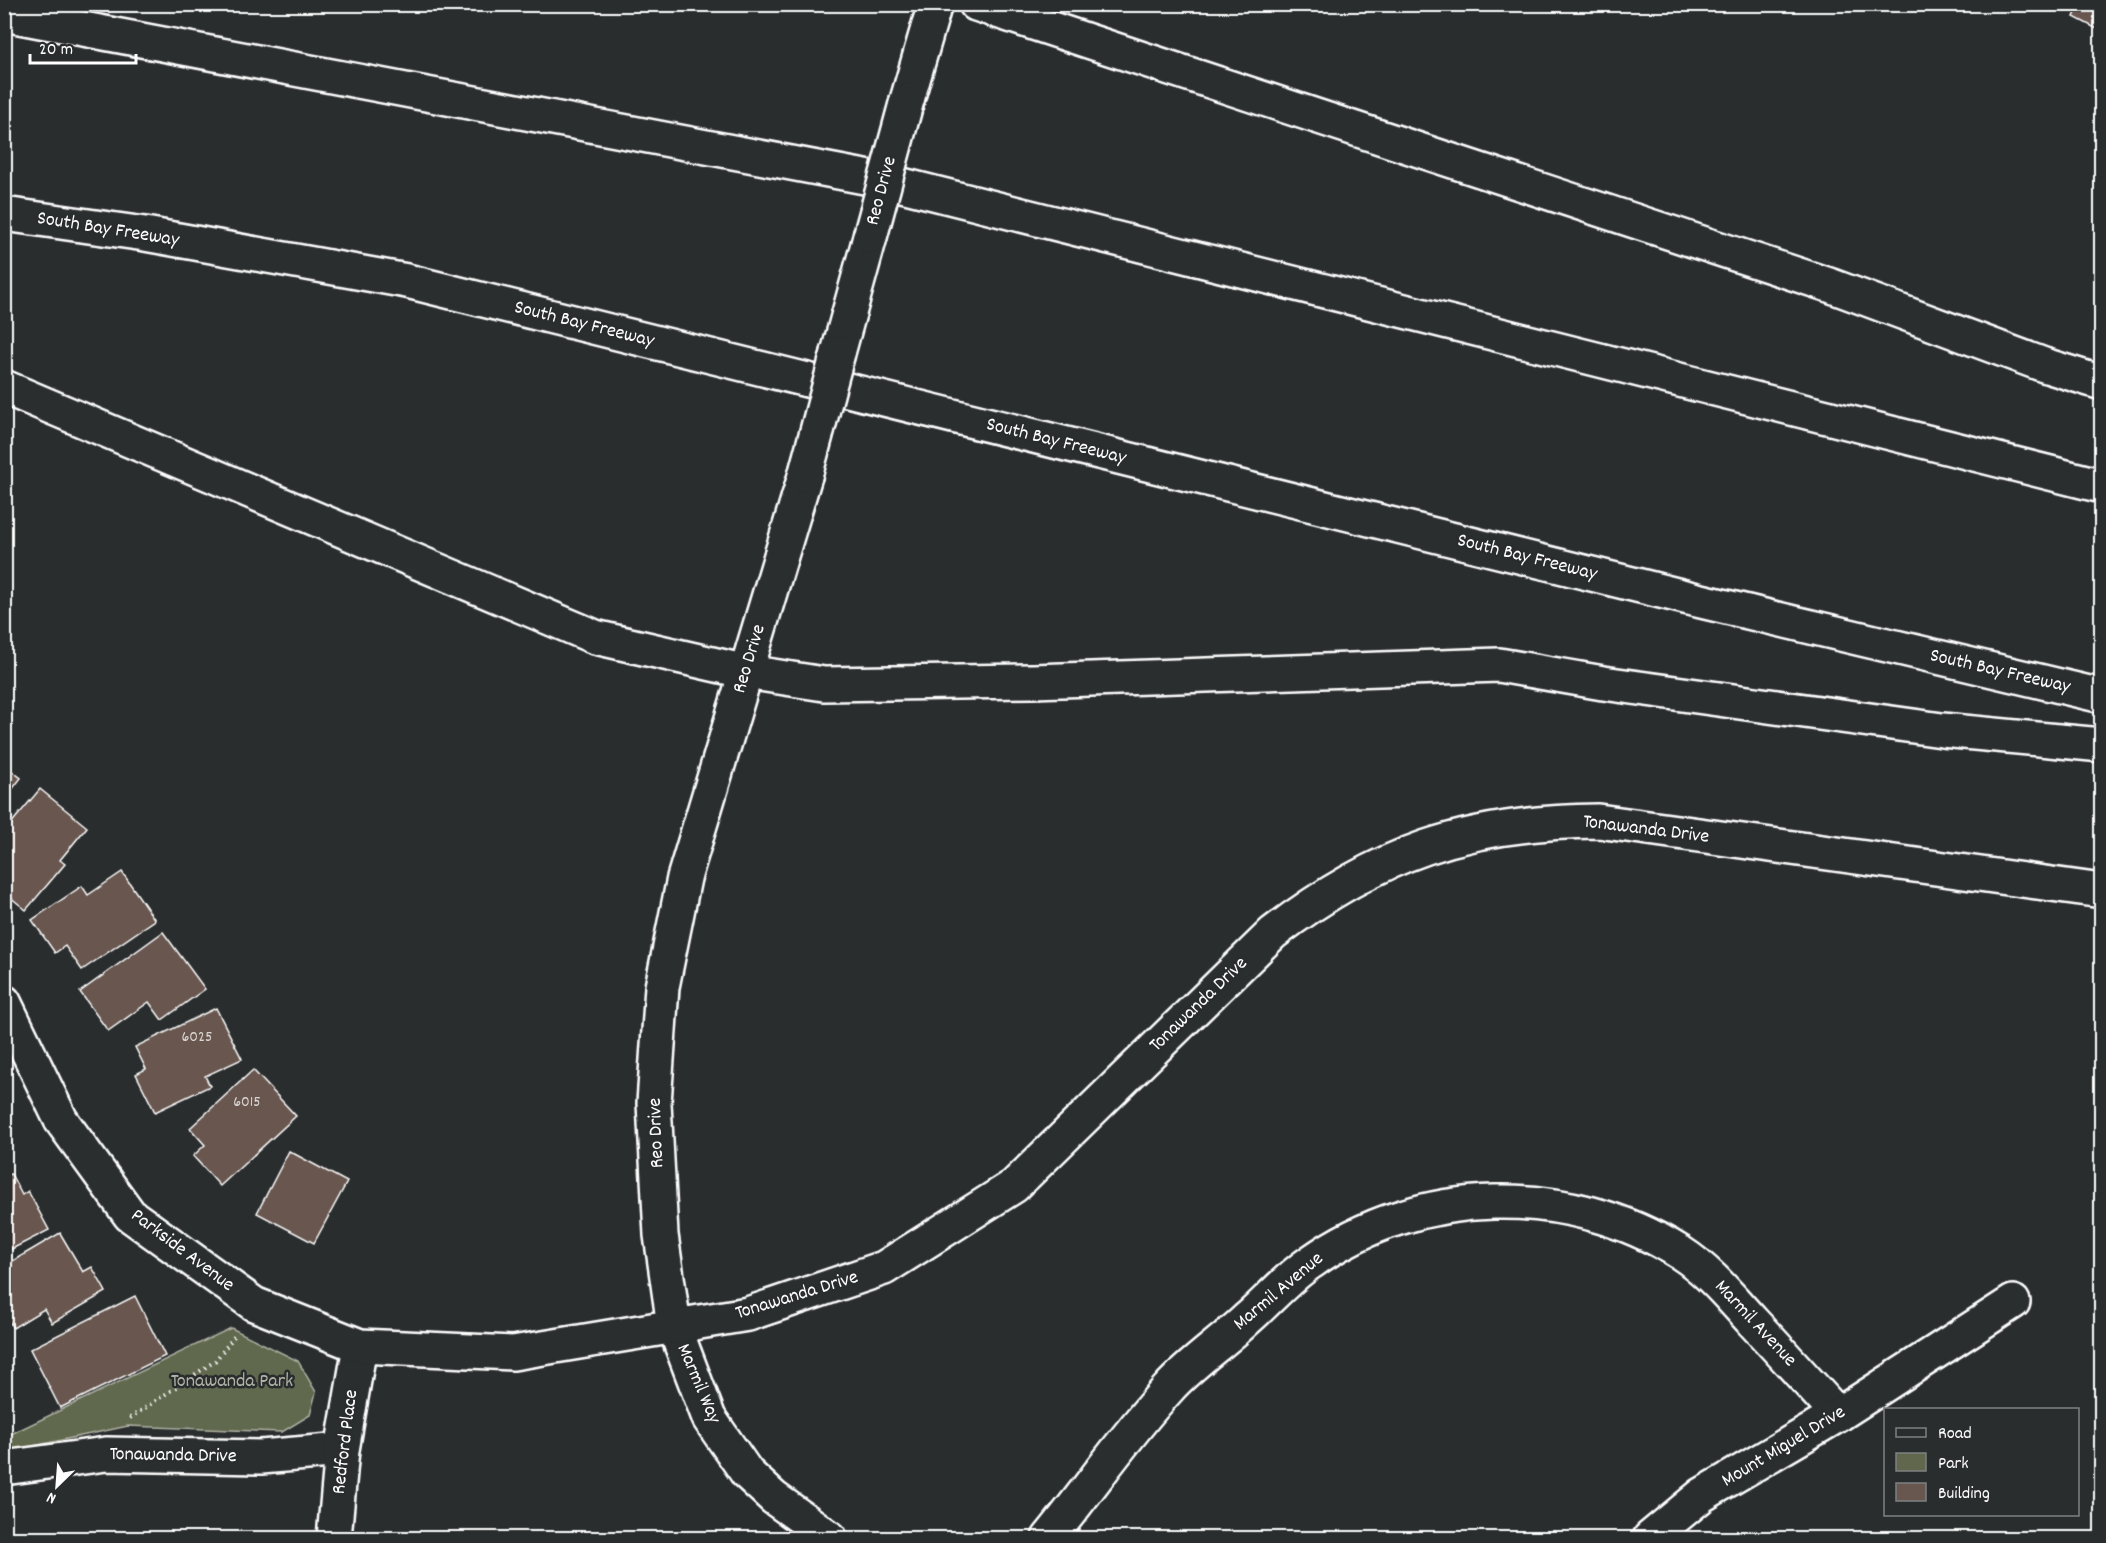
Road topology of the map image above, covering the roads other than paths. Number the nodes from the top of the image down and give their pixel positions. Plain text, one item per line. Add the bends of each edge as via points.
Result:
1 (934, 4) edge
2 (975, 4) edge
3 (4, 14) edge
4 (4, 214) edge
5 (2102, 383) edge
6 (4, 387) edge
7 (2102, 486) edge
8 (747, 672) junction
9 (2102, 696) edge
10 (2102, 745) edge
11 (2094, 890) edge
12 (4, 1002) edge
13 (2013, 1302) dead end
14 (674, 1326) junction
15 (360, 1347) junction
16 (1838, 1415) junction
17 (342, 1450) junction
18 (4, 1468) edge
19 (334, 1539) edge
20 (830, 1539) edge
21 (1049, 1539) edge
22 (1650, 1539) edge

1 - 8 main road, Reo Drive, bridge via 805,476
2 - 5 main road via 1832,286
3 - 7 main road via 886,181
4 - 9 main road, South Bay Freeway via 145,234 407,281 1697,600
6 - 8 main road via 595,637
8 - 10 main road via 824,684 1498,665 1942,730
8 - 14 main road, Reo Drive via 684,878 662,987 654,1103 661,1235
11 - 14 main road, Tonawanda Drive via 1598,821 1510,826 1425,846 1345,882 1273,933 1014,1186 884,1268 748,1314
12 - 15 main road, Parkside Avenue via 61,1120 130,1215 254,1304
13 - 16 main road, Mount Miguel Drive
14 - 15 main road, Tonawanda Drive via 513,1353
14 - 20 main road, Marmil Way via 709,1418 747,1473
15 - 17 main road, Redford Place
16 - 21 main road, Marmil Avenue via 1708,1273 1680,1253 1618,1222 1585,1212 1541,1204 1467,1203 1385,1222 1346,1239 1303,1268 1169,1387
16 - 22 main road, Mount Miguel Drive via 1702,1496
17 - 18 main road, Tonawanda Drive via 261,1457 106,1454
17 - 19 main road, Redford Place

